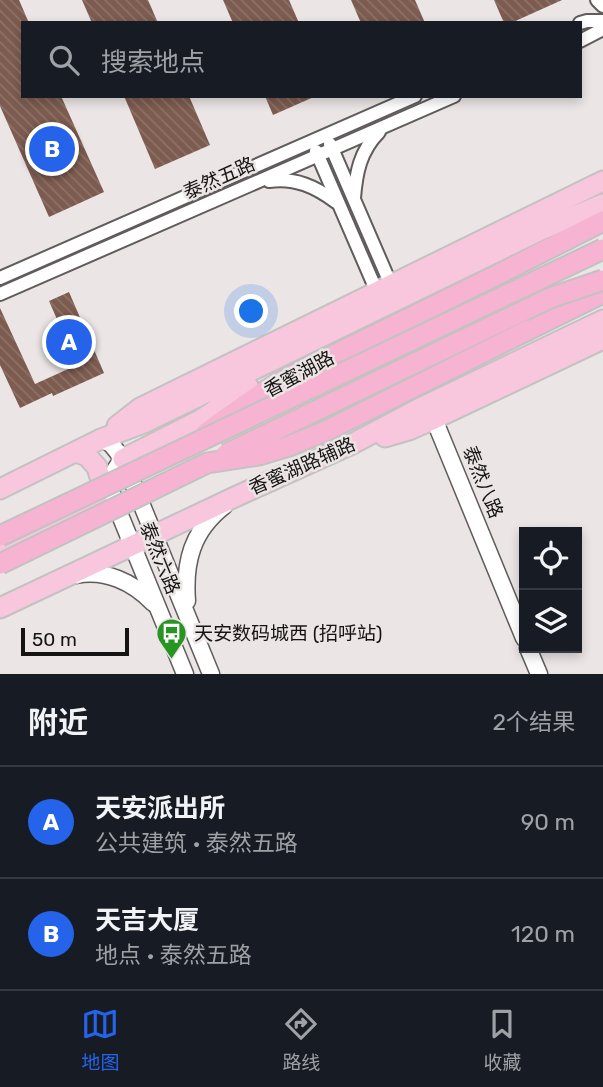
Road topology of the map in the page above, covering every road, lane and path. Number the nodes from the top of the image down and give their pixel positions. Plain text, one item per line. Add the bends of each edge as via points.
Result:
1 (597, 0) edge
2 (603, 6) edge
3 (603, 21) edge
4 (582, 22) edge
5 (603, 29) edge
6 (582, 40) edge
7 (410, 98) edge
8 (449, 98) edge
9 (384, 127) junction
10 (326, 135) junction
11 (311, 141) junction
12 (332, 150) junction
13 (318, 156) junction
14 (603, 181) edge
15 (255, 183) junction
16 (354, 199) junction
17 (339, 204) junction
18 (603, 204) edge
19 (603, 220) edge
20 (603, 249) edge
21 (0, 278) edge
22 (603, 280) edge
23 (384, 288) junction
24 (603, 293) edge
25 (0, 295) edge
26 (603, 320) edge
27 (603, 339) edge
28 (302, 346) junction
29 (434, 419) junction
30 (101, 439) junction
31 (197, 440) junction
32 (351, 445) junction
33 (76, 452) junction
34 (123, 459) junction
35 (207, 463) junction
36 (0, 489) edge
37 (237, 496) junction
38 (154, 535) junction
39 (0, 536) edge
40 (132, 545) junction
41 (0, 548) edge
42 (0, 564) edge
43 (67, 576) junction
44 (0, 608) edge
45 (158, 609) junction
46 (519, 626) edge
47 (192, 627) junction
48 (530, 653) edge
49 (185, 674) edge
50 (211, 674) edge
51 (539, 674) edge

1 - 2 street
3 - 4 street
5 - 6 street
7 - 10 street, 泰然五路
8 - 9 street, 泰然五路
9 - 12 street, 泰然五路
9 - 16 street via 359,164
10 - 11 street, 泰然五路
10 - 12 street
11 - 13 street
11 - 21 street, 泰然五路
12 - 13 street, 泰然五路
12 - 16 street
13 - 15 street, 泰然五路
13 - 17 street
14 - 23 main road
15 - 17 street via 300,182
15 - 25 street, 泰然五路
16 - 23 street
17 - 23 street
18 - 28 main road
19 - 31 highway, 香蜜湖路 via 266,389
20 - 31 highway, bridge
22 - 35 highway, bridge via 550,298
23 - 30 main road via 140,408
24 - 35 highway, bridge via 328,430 259,455
26 - 32 main road, 香蜜湖路辅路
27 - 29 main road
28 - 30 main road
28 - 34 main road via 264,378 228,396 200,420
29 - 32 main road
29 - 46 street, 泰然八路
30 - 33 main road
30 - 34 street, 泰然六路
31 - 39 highway, 香蜜湖路, bridge
32 - 37 main road, 香蜜湖路辅路
33 - 36 main road
33 - 41 main road via 97,467 101,481 97,497
34 - 38 street, 泰然六路
34 - 40 street, 泰然六路 via 112,476 111,492
35 - 42 highway, bridge
37 - 38 main road, 香蜜湖路辅路
37 - 47 street, 泰然六路 via 214,514 195,538 188,558 185,580
38 - 40 main road, 香蜜湖路辅路
38 - 47 street, 泰然六路
40 - 43 main road, 香蜜湖路辅路
40 - 45 street, 泰然六路
43 - 44 main road, 香蜜湖路辅路
43 - 45 street via 102,573 146,596
45 - 49 street, 泰然六路
47 - 50 street, 泰然六路
48 - 51 street

